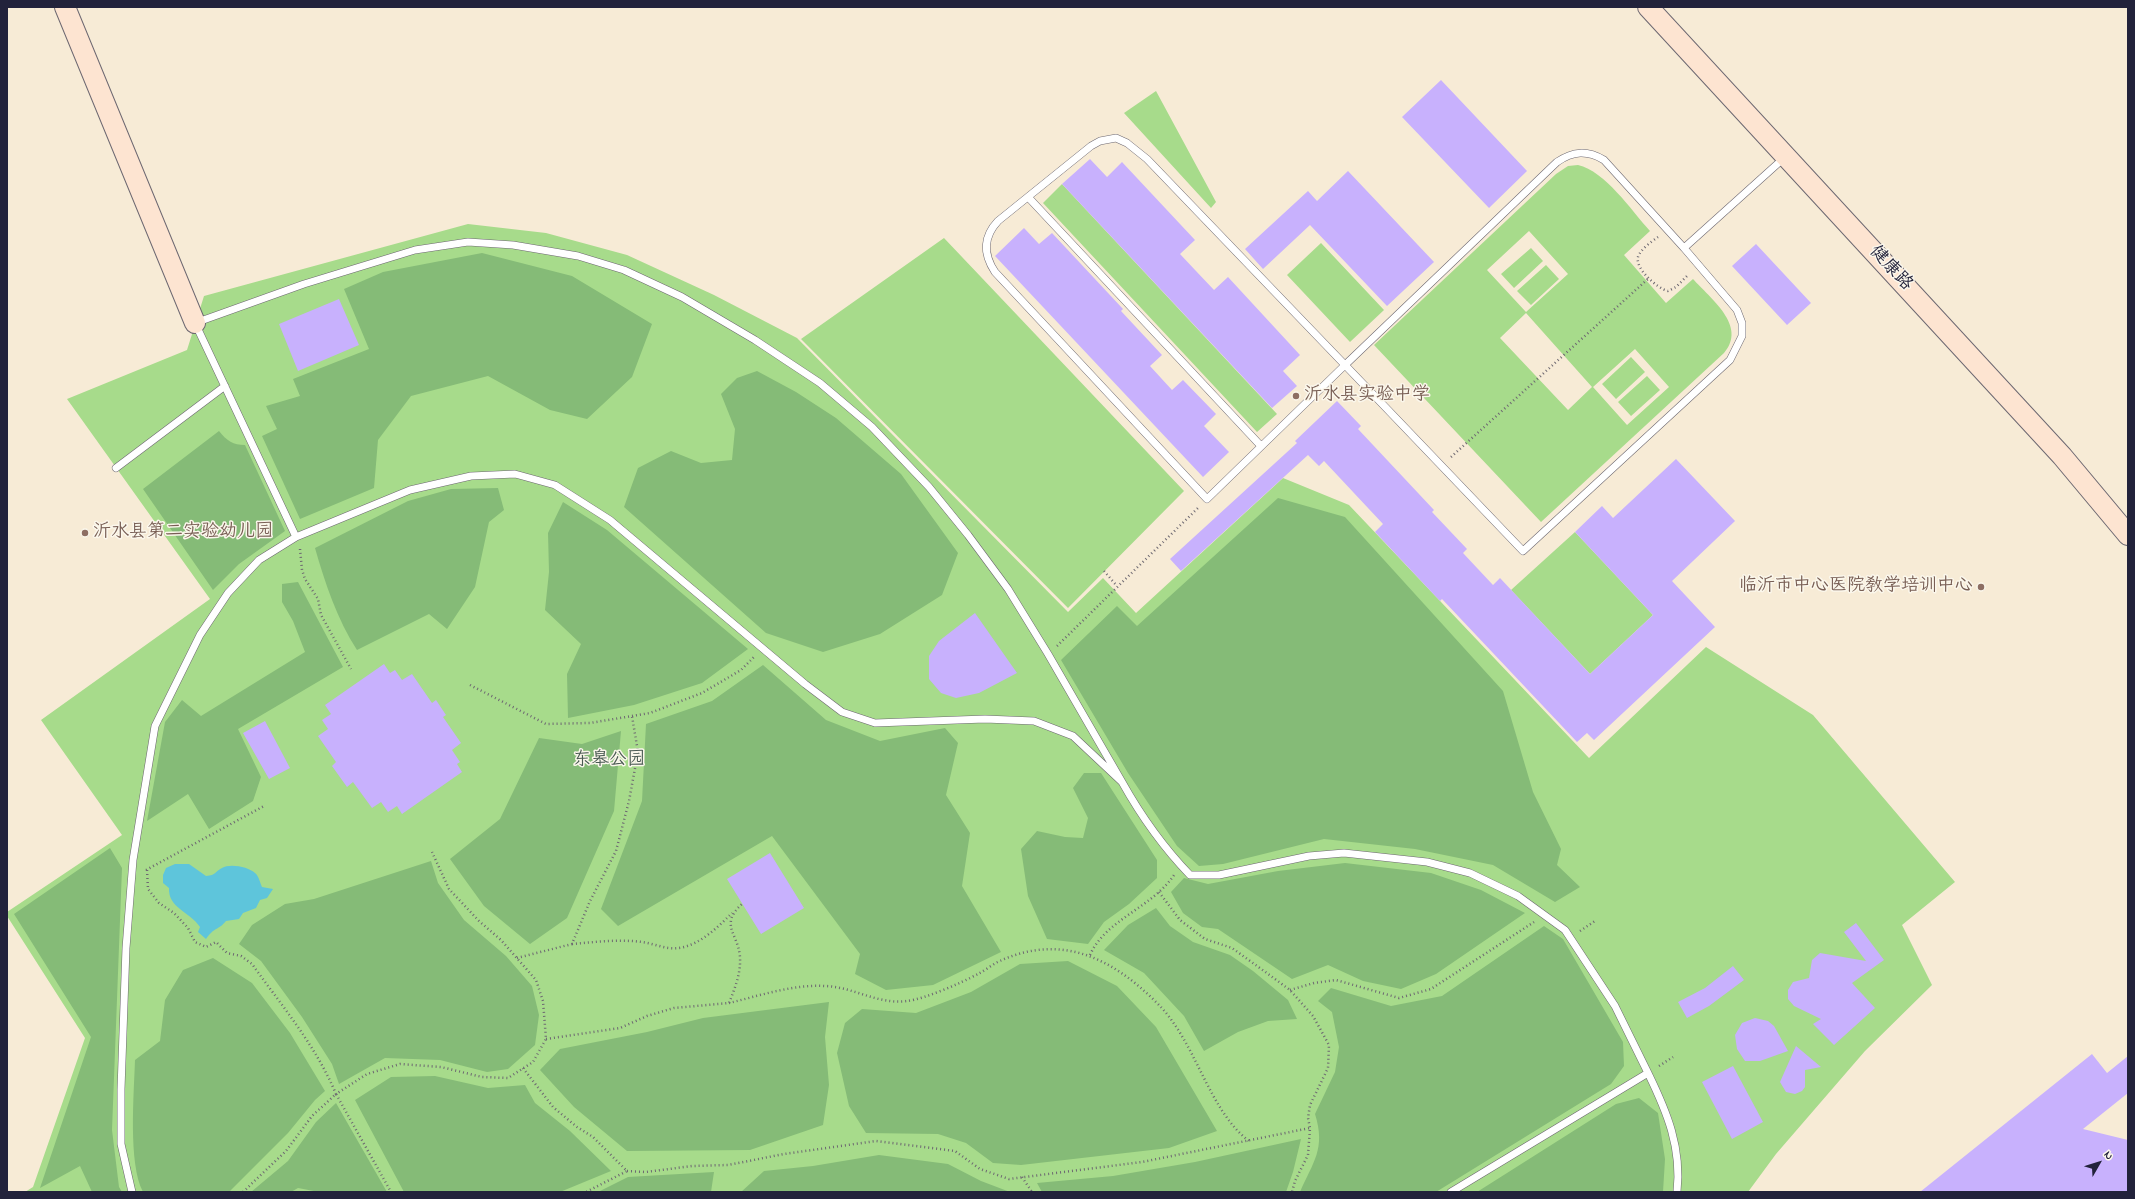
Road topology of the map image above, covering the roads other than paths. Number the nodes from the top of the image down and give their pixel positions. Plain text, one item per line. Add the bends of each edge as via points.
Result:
1 (65, 7) edge
2 (1648, 7) edge
3 (1786, 156) junction
4 (1028, 197) junction
5 (1684, 248) junction
6 (195, 323) junction
7 (1345, 364) junction
8 (225, 386) junction
9 (1260, 446) junction
10 (116, 468) dead end
11 (2128, 535) edge
12 (296, 537) junction
13 (1122, 782) junction
14 (1648, 1073) junction
15 (132, 1192) edge
16 (1451, 1192) edge
17 (1677, 1192) edge

1 - 6 main road
2 - 3 main road, 健康路
3 - 5 lane
3 - 11 main road, 健康路 via 2062,456
4 - 7 lane via 1100,141 1116,138 1127,143 1147,159
4 - 9 lane
4 - 9 lane via 990,230 986,251 988,261 995,272 1208,498
5 - 7 lane via 1604,160 1585,152 1566,156
5 - 7 lane via 1737,310 1742,323 1742,336 1736,349 1730,360 1523,550
6 - 8 lane
6 - 13 lane via 304,284 415,250 468,242 513,245 578,256 624,270 682,297 755,340 820,383 872,427 929,487 1008,589
7 - 9 lane
8 - 10 lane
8 - 12 lane
12 - 13 lane via 410,490 471,476 515,474 555,485 610,520 842,712 875,723 985,719 1034,721 1073,736
12 - 15 lane via 260,560 228,593 200,635 176,679 155,726 132,878 126,948 121,1089 122,1144
13 - 14 lane via 1168,853 1190,875 1219,874 1309,856 1344,853 1427,862 1470,873 1518,896 1565,930 1615,1006
14 - 16 lane
14 - 17 lane via 1666,1110 1676,1148

